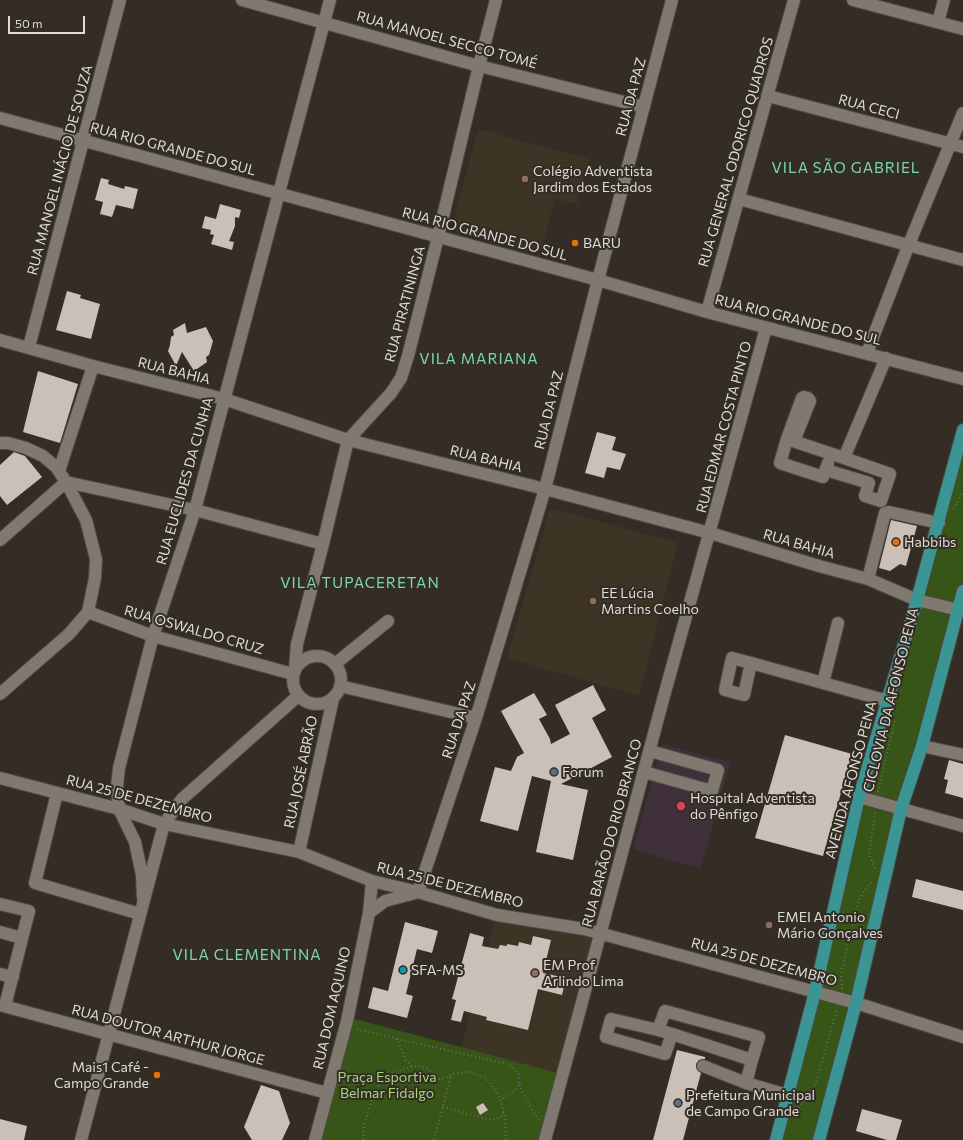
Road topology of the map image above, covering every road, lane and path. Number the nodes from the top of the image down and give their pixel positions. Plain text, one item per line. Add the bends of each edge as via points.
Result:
1 (120, 0) edge
2 (242, 0) edge
3 (330, 0) edge
4 (496, 0) edge
5 (672, 0) edge
6 (794, 0) edge
7 (852, 0) edge
8 (944, 0) edge
9 (325, 22) junction
10 (938, 22) junction
11 (963, 29) edge
12 (479, 66) junction
13 (768, 96) junction
14 (644, 107) junction
15 (963, 113) edge
16 (0, 118) edge
17 (83, 140) junction
18 (951, 144) junction
19 (963, 147) edge
20 (279, 194) junction
21 (739, 198) junction
22 (438, 237) junction
23 (910, 244) junction
24 (963, 260) edge
25 (598, 280) junction
26 (707, 312) junction
27 (766, 328) junction
28 (0, 340) edge
29 (28, 347) junction
30 (867, 353) junction
31 (886, 358) junction
32 (93, 366) junction
33 (963, 379) edge
34 (224, 399) junction
35 (963, 430) edge
36 (348, 440) junction
37 (0, 443) edge
38 (832, 454) junction
39 (844, 458) junction
40 (826, 470) junction
41 (59, 471) junction
42 (66, 482) junction
43 (545, 489) junction
44 (963, 492) edge
45 (195, 510) junction
46 (951, 515) dead end
47 (938, 523) junction
48 (710, 533) junction
49 (0, 540) edge
50 (323, 544) junction
51 (868, 579) junction
52 (963, 592) edge
53 (917, 600) junction
54 (961, 611) edge
55 (88, 612) junction
56 (388, 621) dead end
57 (838, 623) dead end
58 (153, 636) junction
59 (751, 663) dead end
60 (336, 664) junction
61 (294, 671) junction
62 (823, 683) junction
63 (340, 686) junction
64 (1, 691) edge
65 (298, 696) junction
66 (333, 699) junction
67 (888, 701) junction
68 (896, 715) dead end
69 (476, 718) junction
70 (922, 746) junction
71 (650, 751) junction
72 (963, 755) edge
73 (644, 772) junction
74 (0, 778) edge
75 (57, 793) junction
76 (860, 797) junction
77 (876, 801) junction
78 (119, 809) junction
79 (901, 809) junction
80 (164, 824) junction
81 (963, 826) edge
82 (299, 852) junction
83 (875, 873) dead end
84 (874, 878) dead end
85 (372, 881) junction
86 (418, 892) junction
87 (143, 898) junction
88 (0, 904) edge
89 (369, 912) junction
90 (140, 914) junction
91 (0, 932) edge
92 (600, 934) junction
93 (22, 938) junction
94 (0, 974) edge
95 (13, 977) junction
96 (815, 992) junction
97 (839, 998) junction
98 (856, 1003) junction
99 (3, 1006) edge
100 (347, 1021) junction
101 (658, 1030) junction
102 (109, 1034) junction
103 (672, 1034) junction
104 (963, 1037) edge
105 (397, 1039) junction
106 (752, 1060) junction
107 (703, 1066) dead end
108 (413, 1067) junction
109 (452, 1074) junction
110 (519, 1079) junction
111 (746, 1083) junction
112 (327, 1093) junction
113 (787, 1095) junction
114 (500, 1099) junction
115 (443, 1107) junction
116 (504, 1112) junction
117 (795, 1113) dead end
118 (545, 1137) edge
119 (81, 1140) edge
120 (315, 1140) edge
121 (363, 1140) edge
122 (434, 1140) edge
123 (506, 1140) edge
124 (776, 1140) edge
125 (819, 1140) edge

1 - 17 street, RUA MANOEL INÁCIO DE SOUZA
2 - 9 street, RUA MANOEL SECCO TOMÉ
3 - 9 street, RUA EUCLIDES DA CUNHA
4 - 12 street, RUA PIRATININGA
5 - 14 street, RUA DA PAZ
6 - 13 street, RUA GENERAL ODORICO QUADROS
7 - 10 street
8 - 10 street
9 - 12 street, RUA MANOEL SECCO TOMÉ
9 - 20 street, RUA EUCLIDES DA CUNHA
10 - 11 street
12 - 14 street, RUA MANOEL SECCO TOMÉ
12 - 22 street, RUA PIRATININGA
13 - 18 street, RUA CECI
13 - 21 street, RUA GENERAL ODORICO QUADROS
14 - 25 street, RUA DA PAZ
15 - 18 street
16 - 17 street, RUA RIO GRANDE DO SUL
17 - 20 street, RUA RIO GRANDE DO SUL
17 - 29 street, RUA MANOEL INÁCIO DE SOUZA
18 - 19 street, RUA CECI
18 - 23 street
20 - 22 street, RUA RIO GRANDE DO SUL
20 - 34 street, RUA EUCLIDES DA CUNHA
21 - 23 street
21 - 26 street, RUA GENERAL ODORICO QUADROS
22 - 25 street, RUA RIO GRANDE DO SUL
22 - 36 street, RUA PIRATININGA via 401,378 391,393
23 - 24 street
23 - 30 street
25 - 26 street, RUA RIO GRANDE DO SUL
25 - 43 street, RUA DA PAZ
26 - 27 street, RUA RIO GRANDE DO SUL
27 - 30 street, RUA RIO GRANDE DO SUL
27 - 48 street, RUA EDMAR COSTA PINTO
28 - 29 street, RUA BAHIA
29 - 32 street, RUA BAHIA
30 - 31 street, RUA RIO GRANDE DO SUL
31 - 33 street, RUA RIO GRANDE DO SUL
31 - 39 street
32 - 34 street, RUA BAHIA
32 - 41 street
34 - 36 street, RUA BAHIA
34 - 45 street, RUA EUCLIDES DA CUNHA
35 - 47 main road, AVENIDA AFONSO PENA
36 - 43 street, RUA BAHIA
36 - 50 street, RUA PIRATININGA
37 - 41 street via 26,448 43,456
38 - 39 street
38 - 40 street
38 - 40 street via 790,440 780,463 822,477
39 - 40 street via 890,474 882,501 865,496 870,483
41 - 42 street
42 - 45 street
42 - 49 street
42 - 55 street via 86,520 96,559
43 - 48 street, RUA BAHIA
43 - 69 street, RUA DA PAZ
44 - 46 path
45 - 50 street
45 - 58 street, RUA EUCLIDES DA CUNHA
47 - 51 street via 885,513
47 - 53 main road, AVENIDA AFONSO PENA
48 - 51 street, RUA BAHIA
48 - 71 street, RUA BARÃO DO RIO BRANCO
50 - 61 street, RUA PIRATININGA via 296,644
51 - 53 street, RUA BAHIA
52 - 54 main road
53 - 54 street, RUA BAHIA
53 - 67 main road, AVENIDA AFONSO PENA
54 - 70 main road
55 - 58 street, RUA OSWALDO CRUZ
55 - 64 street via 69,634
56 - 60 street
57 - 62 street
58 - 61 street, RUA OSWALDO CRUZ
58 - 78 street, RUA EUCLIDES DA CUNHA via 119,768
59 - 62 street
60 - 61 street via 319,655 309,656 301,661
60 - 63 street via 340,672
61 - 65 street via 293,688
62 - 67 street
63 - 66 street
63 - 69 street
65 - 66 street via 315,705
65 - 80 street via 182,799
66 - 82 street, RUA JOSÉ ABRÃO
67 - 76 main road, AVENIDA AFONSO PENA
68 - 77 path, CICLOVIA DA AFONSO PENA
69 - 86 street, RUA DA PAZ
70 - 72 street
70 - 79 main road
71 - 73 street, RUA BARÃO DO RIO BRANCO
71 - 73 street via 718,770 712,791
73 - 92 street, RUA BARÃO DO RIO BRANCO
74 - 75 street, RUA 25 DE DEZEMBRO
75 - 78 street, RUA 25 DE DEZEMBRO
75 - 90 street via 35,883
76 - 77 street
76 - 96 main road, AVENIDA AFONSO PENA
77 - 79 street
77 - 83 path, CICLOVIA DA AFONSO PENA via 869,854
78 - 80 street, RUA 25 DE DEZEMBRO
78 - 87 street via 135,842 142,875
79 - 81 street
79 - 98 main road
80 - 82 street, RUA 25 DE DEZEMBRO
80 - 87 street
82 - 85 street, RUA 25 DE DEZEMBRO
84 - 97 path via 864,889 858,902 841,974
85 - 86 street, RUA 25 DE DEZEMBRO
85 - 89 street, RUA DOM AQUINO
86 - 89 street via 385,901
86 - 92 street, RUA 25 DE DEZEMBRO via 497,915 584,929
87 - 90 street
88 - 93 street via 29,911
89 - 100 street, RUA DOM AQUINO
90 - 102 street
91 - 93 street
92 - 96 street, RUA 25 DE DEZEMBRO
92 - 118 street, RUA BARÃO DO RIO BRANCO
93 - 95 street
94 - 95 street
95 - 99 street
96 - 97 street, RUA 25 DE DEZEMBRO
96 - 113 main road, AVENIDA AFONSO PENA
97 - 98 street, RUA 25 DE DEZEMBRO
97 - 117 path via 816,1082
98 - 104 street, RUA 25 DE DEZEMBRO
98 - 125 main road
99 - 102 street, RUA DOUTOR ARTHUR JORGE
100 - 105 path via 357,1029
100 - 112 street, RUA DOM AQUINO
101 - 103 street
101 - 103 street via 611,1019 606,1037 664,1054
101 - 106 street via 665,1011 759,1037
102 - 112 street, RUA DOUTOR ARTHUR JORGE
102 - 119 street
103 - 106 street
105 - 108 path via 406,1061
105 - 110 path via 508,1064 518,1074
106 - 111 street
107 - 111 street
108 - 109 path via 428,1069 439,1079
108 - 121 path via 392,1073 382,1080 374,1093 364,1125
109 - 114 path via 470,1072 486,1078
109 - 115 path
110 - 114 path via 512,1093
110 - 118 path via 522,1092
111 - 113 street
112 - 120 street, RUA DOM AQUINO
113 - 124 main road, AVENIDA AFONSO PENA
114 - 116 path
115 - 116 path via 491,1120 500,1117
115 - 122 path
116 - 123 path

